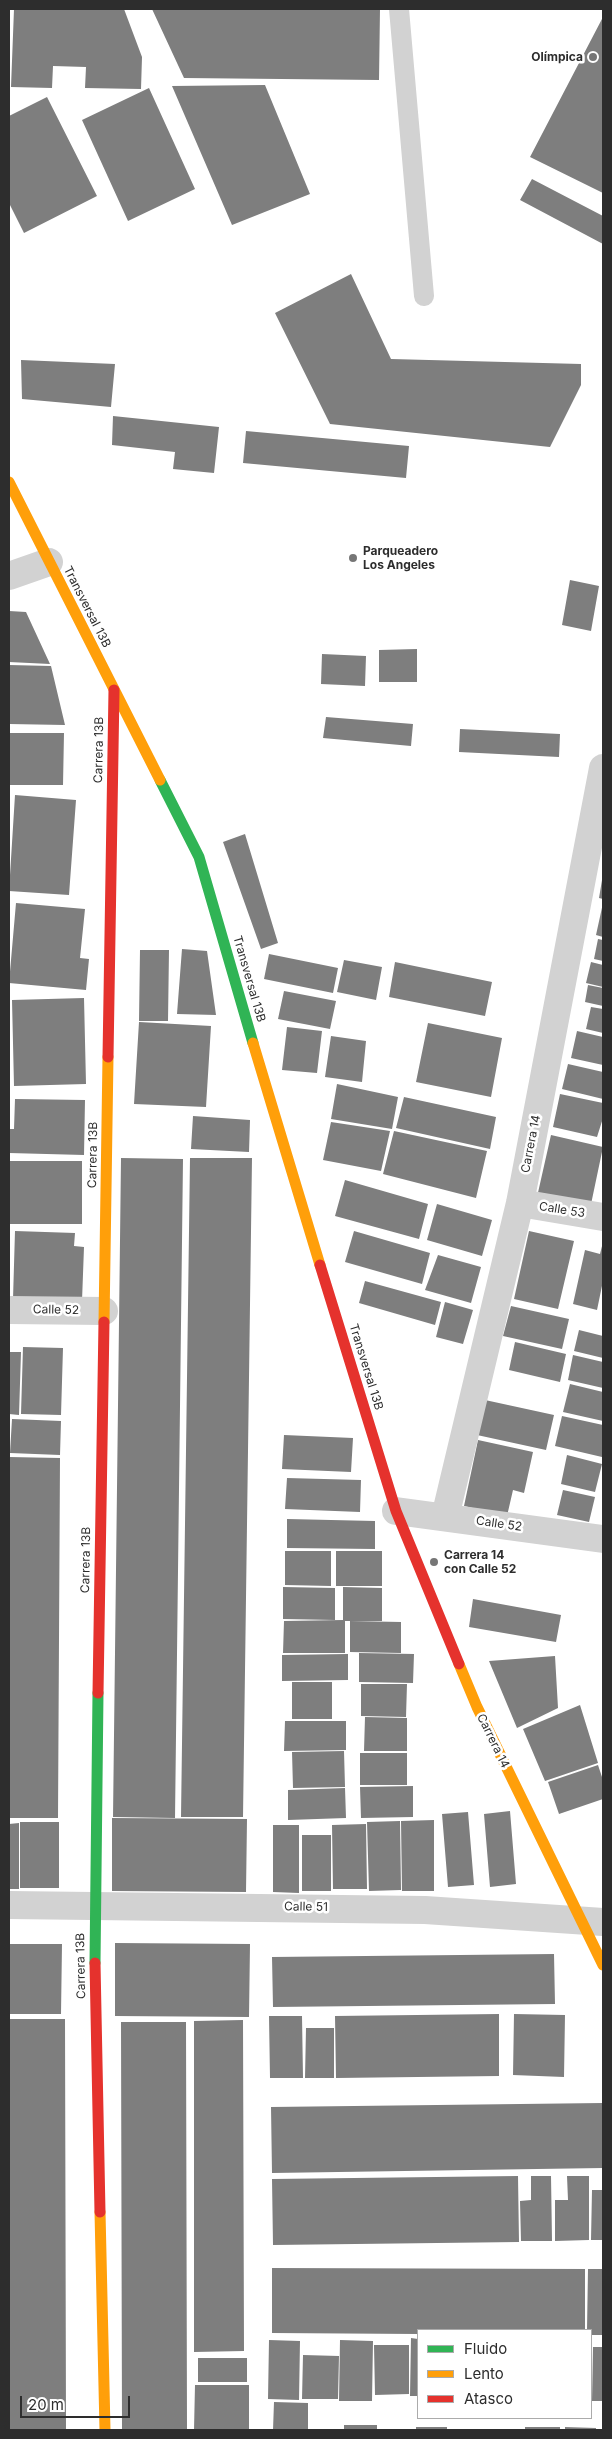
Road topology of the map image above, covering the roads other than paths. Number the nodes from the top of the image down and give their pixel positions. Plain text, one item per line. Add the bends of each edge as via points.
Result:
1 (399, 9) edge
2 (424, 296) dead end
3 (9, 482) edge
4 (49, 562) junction
5 (9, 576) edge
6 (114, 690) junction
7 (603, 768) edge
8 (520, 1203) junction
9 (603, 1217) edge
10 (9, 1310) edge
11 (104, 1311) junction
12 (396, 1511) junction
13 (445, 1517) junction
14 (603, 1539) edge
15 (9, 1905) edge
16 (94, 1908) junction
17 (592, 1922) edge
18 (603, 1965) edge
19 (104, 2430) edge

1 - 2 lane
3 - 4 street, Transversal 13B
4 - 5 street
4 - 6 street, Transversal 13B
6 - 11 street, Carrera 13B
6 - 12 street, Transversal 13B via 199,857 281,1140
7 - 8 street, Carrera 14
8 - 9 street, Calle 53
8 - 13 street, Carrera 14
10 - 11 street, Calle 52
11 - 16 street, Carrera 13B
12 - 13 street, Calle 52
12 - 17 street, Carrera 14 via 477,1707
13 - 14 street, Calle 52
15 - 16 street, Calle 51
16 - 17 street, Calle 51 via 263,1906 426,1910
16 - 19 street, Carrera 13B
17 - 18 street, Carrera 14

